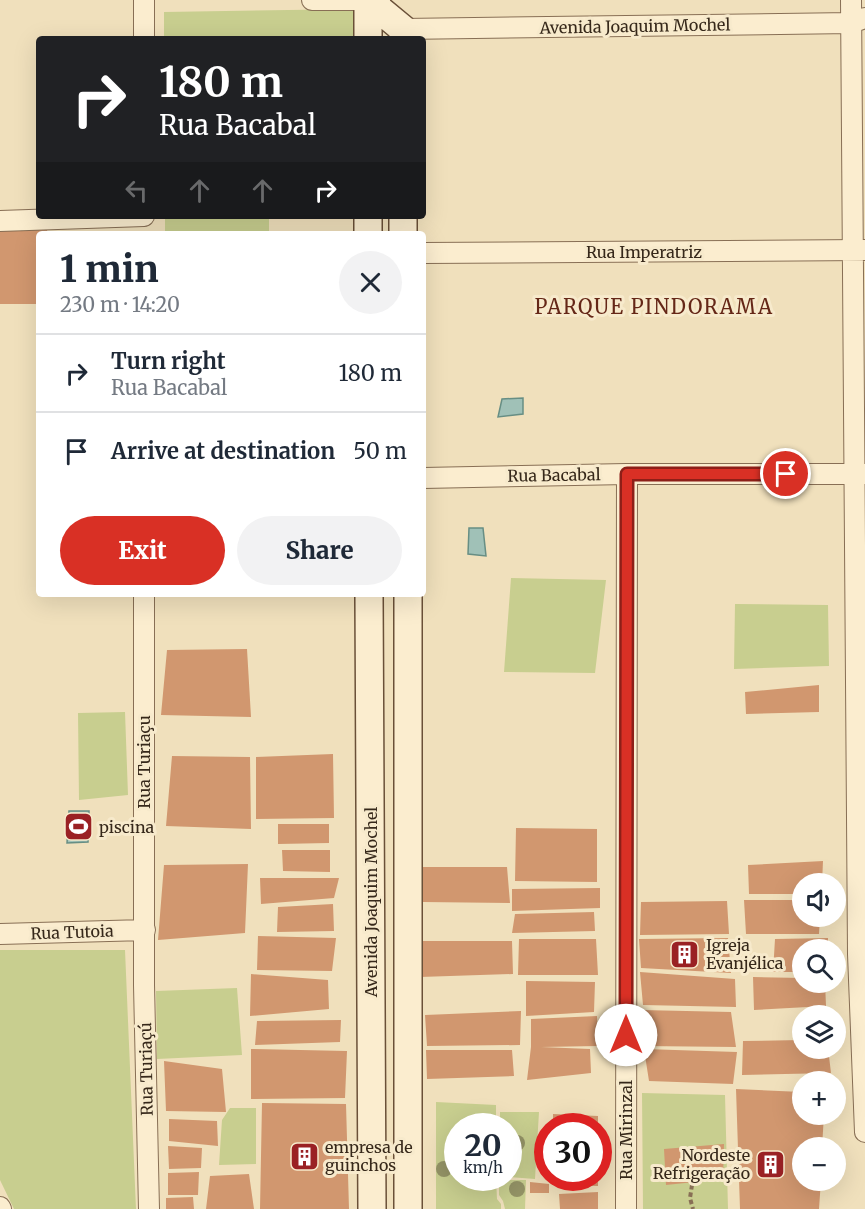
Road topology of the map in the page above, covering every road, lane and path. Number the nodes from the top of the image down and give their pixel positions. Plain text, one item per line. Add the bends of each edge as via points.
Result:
1 (144, 0) edge
2 (312, 0) edge
3 (368, 0) edge
4 (386, 0) edge
5 (851, 0) edge
6 (858, 21) edge
7 (403, 34) edge
8 (144, 36) edge
9 (368, 36) edge
10 (58, 219) edge
11 (0, 221) edge
12 (859, 250) edge
13 (426, 253) edge
14 (627, 474) junction
15 (860, 474) edge
16 (426, 478) edge
17 (144, 597) edge
18 (369, 597) edge
19 (408, 597) edge
20 (861, 689) edge
21 (145, 930) junction
22 (0, 934) edge
23 (862, 954) edge
24 (865, 1132) edge
25 (149, 1209) edge
26 (372, 1209) edge
27 (408, 1209) edge
28 (626, 1209) edge
29 (691, 1209) edge

1 - 8 street
2 - 3 street
3 - 4 street
3 - 7 street, Avenida Joaquim Mochel
3 - 9 street
5 - 6 street
6 - 7 street, Avenida Joaquim Mochel
6 - 12 street
10 - 11 street
12 - 13 street, Rua Imperatriz
12 - 15 street
14 - 15 street, Rua Bacabal
14 - 16 street, Rua Bacabal
14 - 28 street, Rua Mirinzal
15 - 20 street
17 - 21 street, Rua Turiaçu
18 - 26 street, Avenida Joaquim Mochel
19 - 27 street
20 - 23 street
21 - 22 street, Rua Tutoia
21 - 25 street, Rua Turiaçú
23 - 24 street
29 - 29 path via 690,1201 691,1193 692,1185

